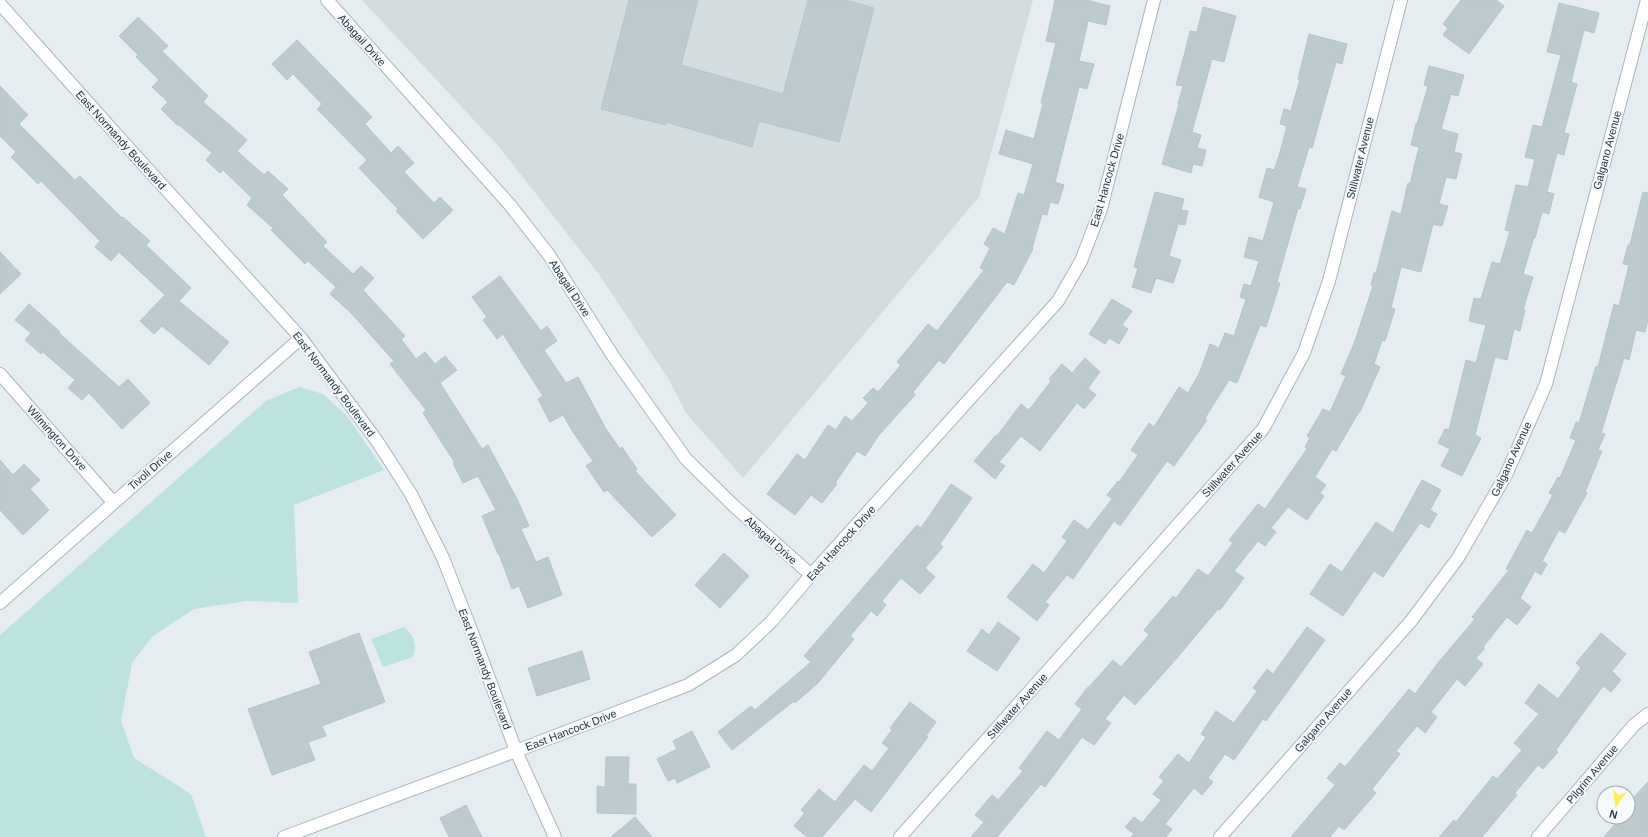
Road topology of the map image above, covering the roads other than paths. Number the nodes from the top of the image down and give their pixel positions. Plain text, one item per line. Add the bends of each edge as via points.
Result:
1 (326, 0) edge
2 (1154, 0) edge
3 (1401, 0) edge
4 (1647, 0) edge
5 (0, 4) edge
6 (301, 338) junction
7 (0, 374) edge
8 (113, 502) junction
9 (811, 575) junction
10 (0, 603) edge
11 (1648, 714) edge
12 (516, 751) junction
13 (288, 836) edge
14 (555, 837) edge
15 (900, 837) edge
16 (1220, 837) edge
17 (1538, 837) edge

1 - 9 street, Abagail Drive via 510,205 544,248 613,356 686,459
2 - 9 street, East Hancock Drive via 1101,208 1081,261 1058,301
3 - 15 street, Stillwater Avenue via 1329,281 1304,353 1263,429
4 - 16 street, Galgano Avenue via 1546,384 1506,476 1458,558 1411,621
5 - 6 street, East Normandy Boulevard
6 - 8 street, Tivoli Drive
6 - 12 street, East Normandy Boulevard via 377,441 410,494 442,558
7 - 8 street, Wilmington Drive
8 - 10 street, Tivoli Drive
9 - 12 street, East Hancock Drive via 771,622 736,655 688,685
11 - 17 street, Pilgrim Avenue via 1634,725
12 - 13 street, East Hancock Drive
12 - 14 street, East Normandy Boulevard

